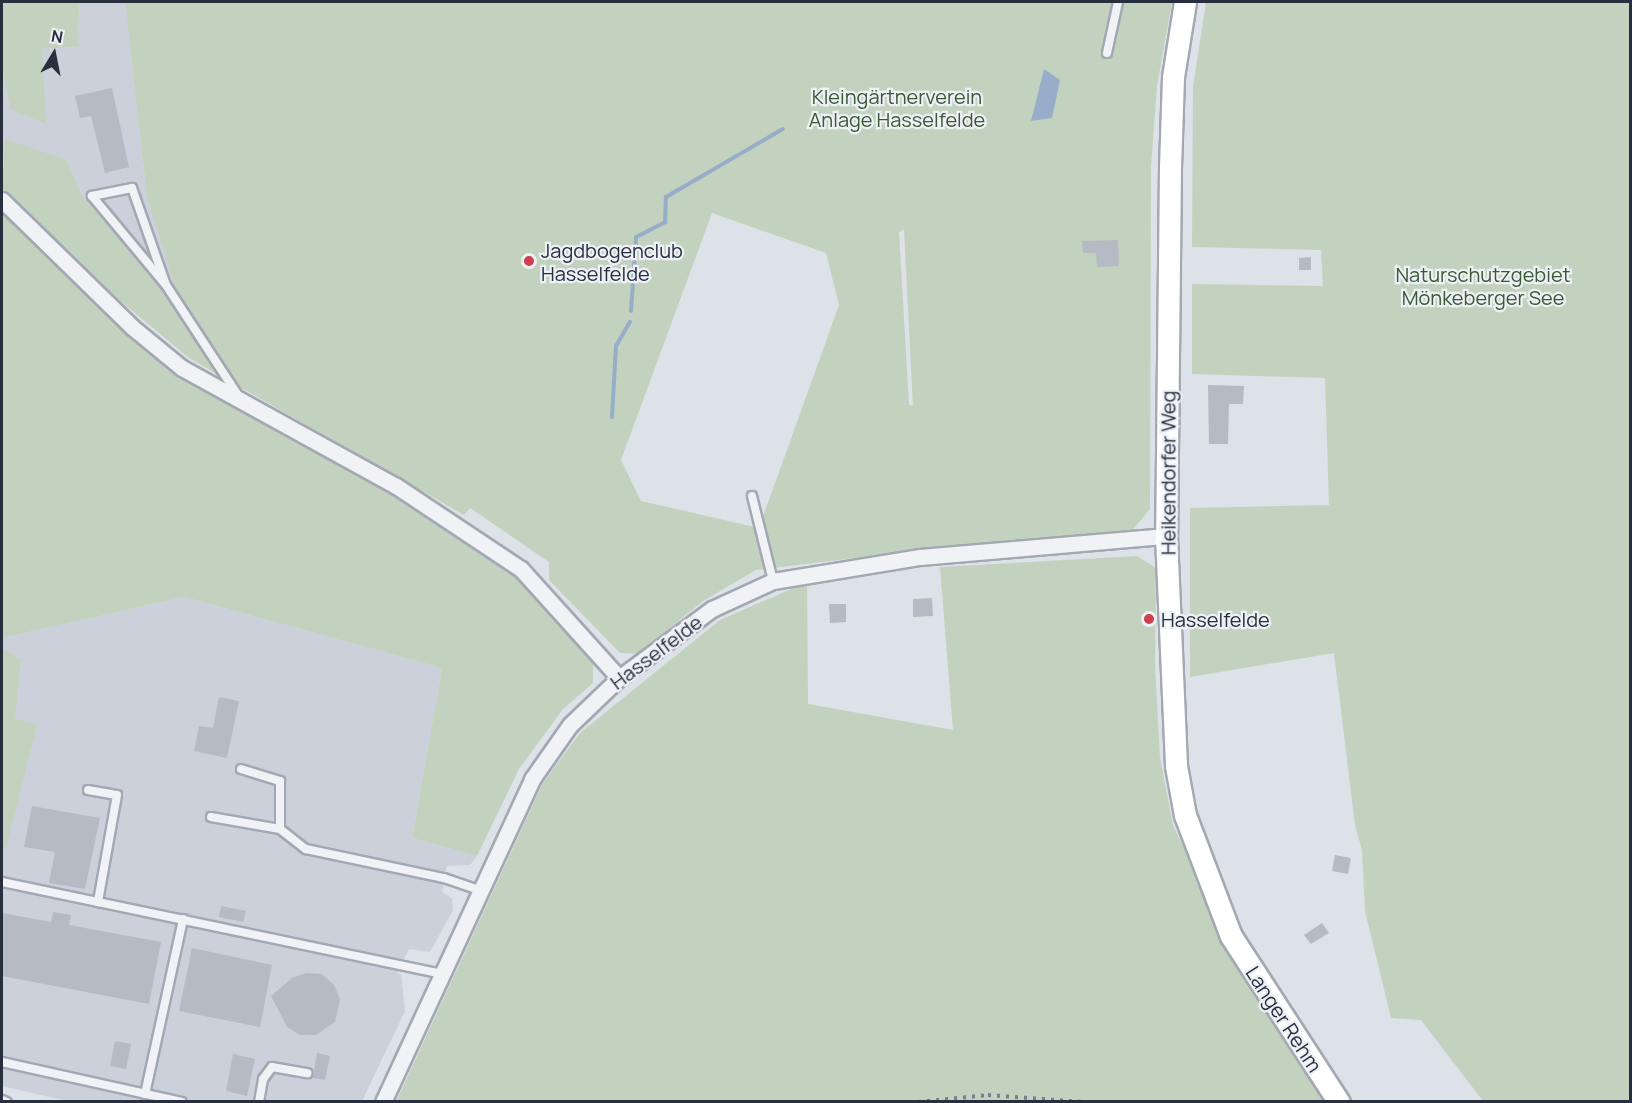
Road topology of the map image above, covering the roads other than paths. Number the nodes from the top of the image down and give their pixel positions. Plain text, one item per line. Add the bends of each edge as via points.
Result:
1 (1118, 2) edge
2 (1185, 2) edge
3 (1107, 53) dead end
4 (2, 200) edge
5 (166, 285) junction
6 (240, 398) junction
7 (752, 496) dead end
8 (1166, 536) junction
9 (773, 581) junction
10 (619, 678) junction
11 (241, 770) dead end
12 (88, 790) dead end
13 (211, 817) dead end
14 (280, 830) junction
15 (2, 882) edge
16 (479, 891) junction
17 (98, 902) junction
18 (183, 919) junction
19 (1231, 936) joint
20 (441, 974) junction
21 (2, 1062) edge
22 (308, 1073) dead end
23 (145, 1094) junction
24 (2, 1100) edge
25 (7, 1101) edge
26 (182, 1101) edge
27 (259, 1101) edge
28 (383, 1101) edge
29 (1339, 1101) edge

1 - 3 lane
2 - 8 street, Heikendorfer Weg via 1173,77 1170,155
4 - 6 street via 165,354 182,368
5 - 5 lane via 136,249 92,196 132,188
5 - 6 lane
6 - 10 street via 396,486 521,569
7 - 9 lane
8 - 9 street, Hasselfelde via 920,557
8 - 19 street, Heikendorfer Weg via 1176,766 1185,815
9 - 10 street, Hasselfelde via 712,609
10 - 16 street, Hasselfelde via 570,725 532,779
11 - 14 lane via 280,781
12 - 17 lane via 117,795
13 - 14 lane
14 - 16 lane via 306,849 444,878
15 - 17 lane
16 - 20 street, Hasselfelde
17 - 18 lane
18 - 20 lane
18 - 23 lane
19 - 29 street, Langer Rehm
20 - 28 street, Hasselfelde
21 - 23 lane
22 - 27 lane via 272,1067 263,1079
23 - 26 lane
24 - 25 lane

